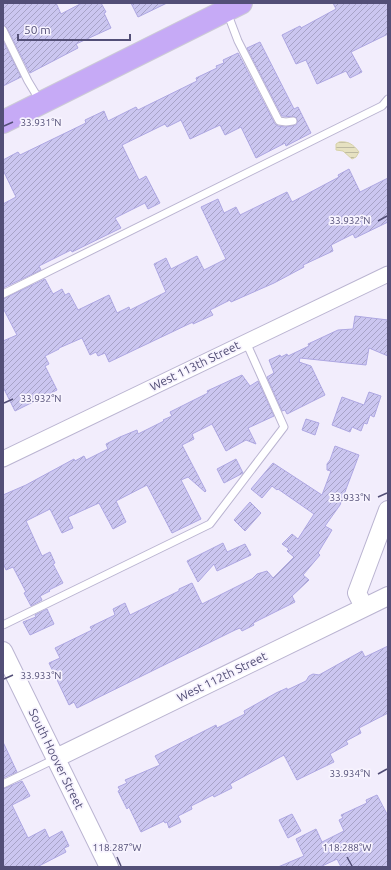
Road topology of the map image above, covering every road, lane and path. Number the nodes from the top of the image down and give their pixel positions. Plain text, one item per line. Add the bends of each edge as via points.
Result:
1 (230, 5) edge
2 (3, 30) edge
3 (388, 99) edge
4 (41, 102) junction
5 (293, 121) dead end
6 (3, 122) edge
7 (388, 274) edge
8 (3, 294) edge
9 (246, 342) junction
10 (3, 459) edge
11 (388, 510) edge
12 (388, 596) edge
13 (364, 607) junction
14 (3, 625) edge
15 (3, 651) edge
16 (56, 758) junction
17 (3, 784) edge
18 (109, 867) edge

1 - 4 main road
1 - 5 lane via 238,41 279,121
2 - 4 lane
3 - 8 lane via 382,106
4 - 6 main road
7 - 9 street, West 113th Street
9 - 10 street, West 113th Street
9 - 14 lane via 284,428 210,524
11 - 13 street via 358,591
12 - 13 street, West 112th Street
13 - 16 street, West 112th Street
15 - 16 street, South Hoover Street
16 - 17 lane
16 - 18 street, South Hoover Street

